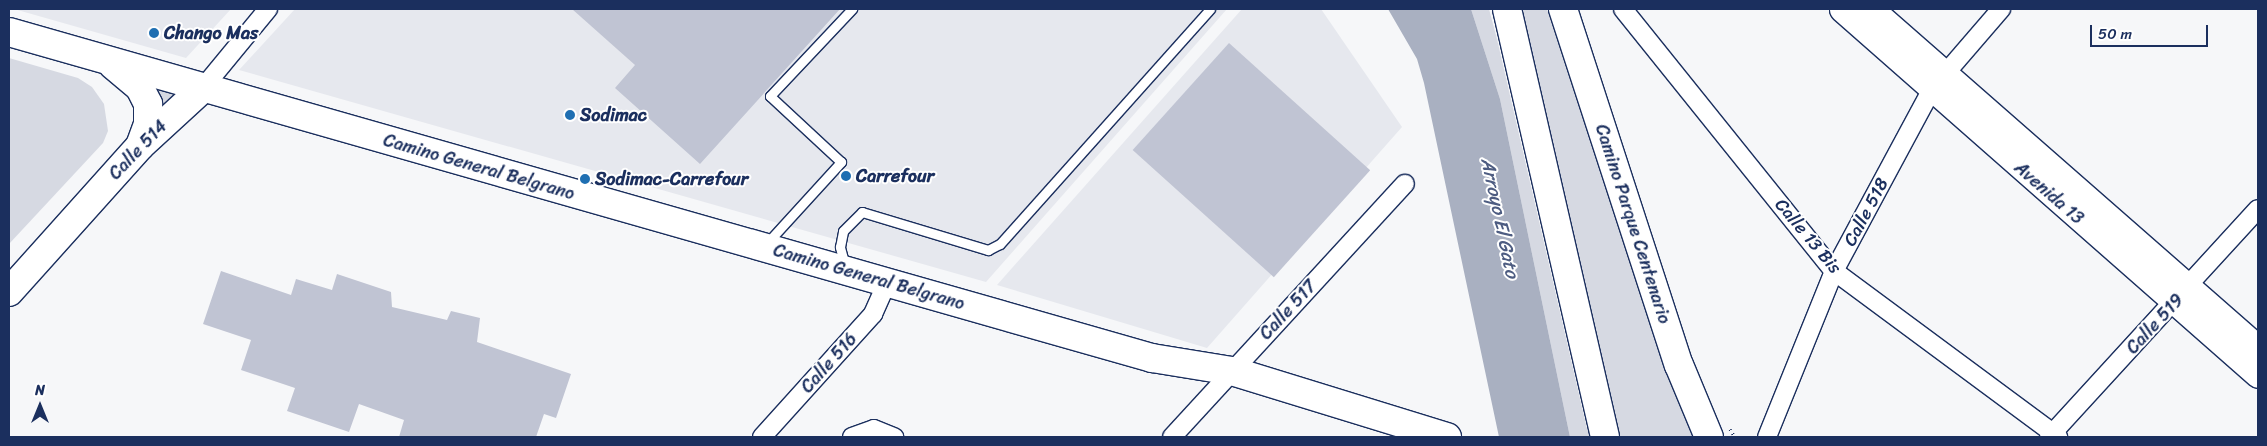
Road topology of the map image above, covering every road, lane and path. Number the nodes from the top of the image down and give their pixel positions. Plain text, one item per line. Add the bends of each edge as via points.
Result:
1 (268, 9) edge
2 (852, 9) edge
3 (1210, 9) edge
4 (1507, 9) edge
5 (1562, 9) edge
6 (1623, 9) edge
7 (1842, 9) edge
8 (1871, 9) edge
9 (2001, 9) edge
10 (11, 30) edge
11 (101, 58) junction
12 (1937, 81) junction
13 (202, 89) junction
14 (140, 146) junction
15 (1405, 184) dead end
16 (2258, 209) edge
17 (763, 247) junction
18 (846, 271) junction
19 (1834, 271) junction
20 (886, 282) junction
21 (9, 292) edge
22 (2182, 295) junction
23 (2258, 348) edge
24 (2258, 375) edge
25 (1225, 379) junction
26 (1604, 432) edge
27 (2053, 436) edge
28 (762, 437) edge
29 (852, 437) edge
30 (894, 437) edge
31 (1172, 437) edge
32 (1385, 437) edge
33 (1447, 437) edge
34 (1709, 437) edge
35 (1767, 437) edge

1 - 13 street, Calle 514
2 - 17 lane via 770,96 841,162
3 - 18 lane via 1000,244 988,250 862,212 843,231 840,247
4 - 26 main road
5 - 34 main road, Camino Parque Centenario via 1679,365
6 - 19 street, Calle 13 Bis
7 - 12 main road, Avenida 13
8 - 12 main road, Avenida 13
9 - 12 street, Calle 518
10 - 11 main road, Camino General Belgrano
11 - 13 main road, Camino General Belgrano
11 - 14 main road via 122,70 144,96 148,124
12 - 19 street, Calle 518
12 - 22 main road, Avenida 13
13 - 14 main road, Calle 514
13 - 17 main road, Camino General Belgrano
14 - 21 main road, Calle 514
15 - 25 street, Calle 517
16 - 22 street, Calle 519
17 - 18 main road, Camino General Belgrano
18 - 20 main road, Camino General Belgrano
19 - 27 street, Calle 13 Bis
19 - 35 street, Calle 518
20 - 25 main road, Camino General Belgrano
20 - 28 street, Calle 516 via 873,314
22 - 23 main road, Avenida 13
22 - 24 main road, Avenida 13
22 - 27 street, Calle 519
25 - 31 street, Calle 517
25 - 32 main road, Camino General Belgrano
25 - 33 main road, Camino General Belgrano
29 - 30 street via 874,429

